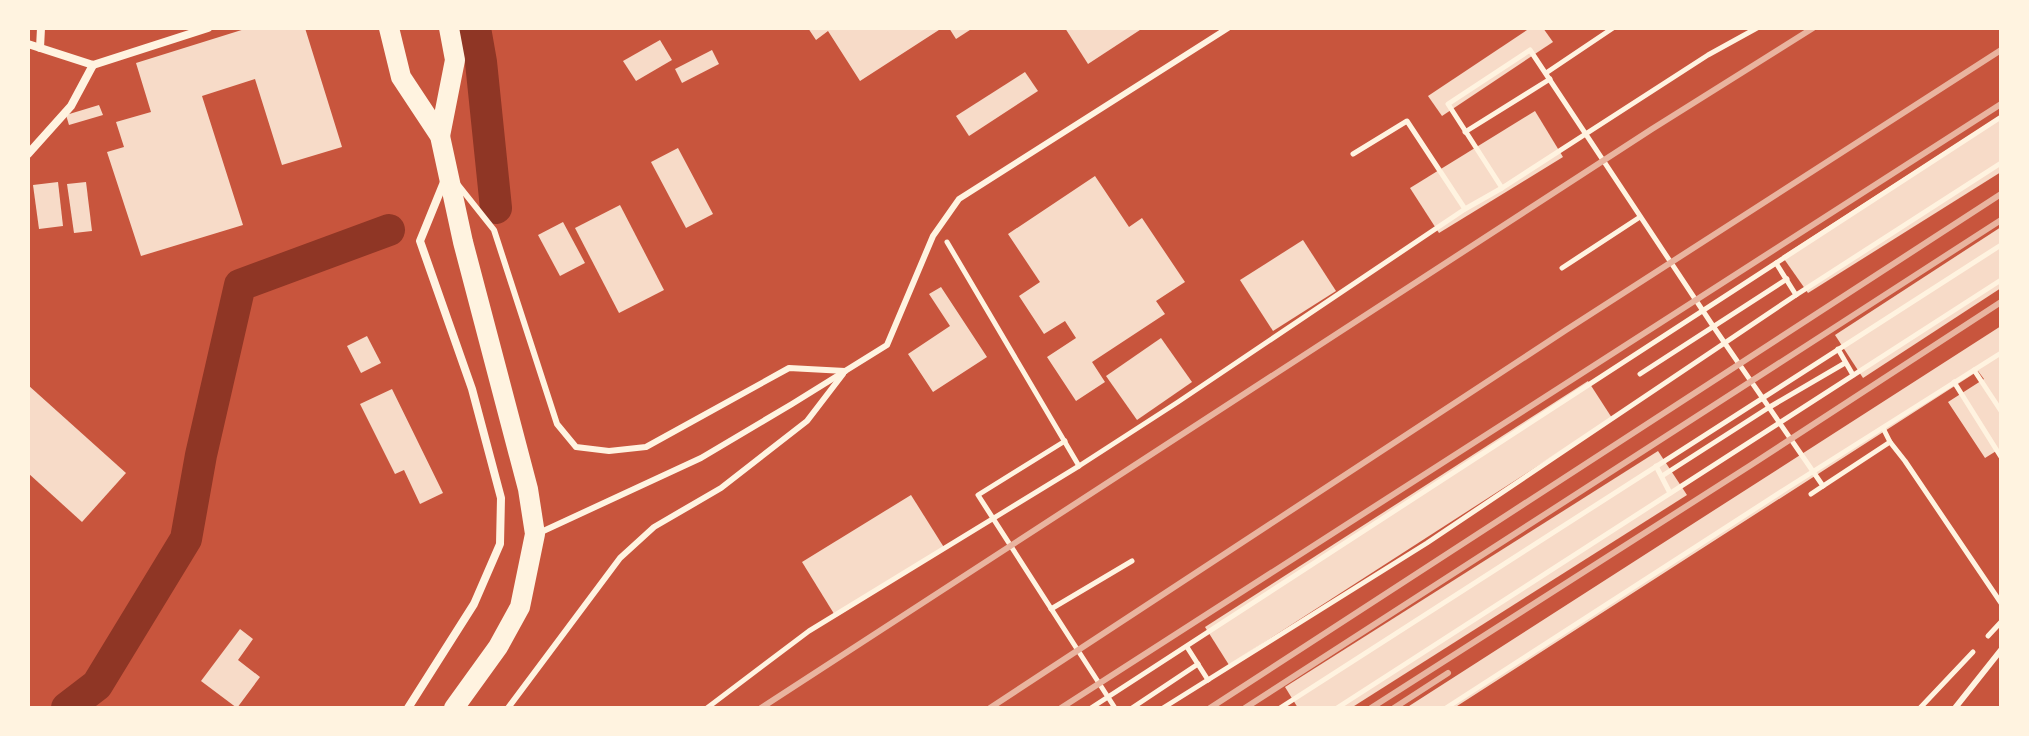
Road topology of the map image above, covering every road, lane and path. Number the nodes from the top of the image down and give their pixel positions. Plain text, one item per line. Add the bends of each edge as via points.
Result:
1 (41, 28) edge
2 (208, 28) edge
3 (389, 28) edge
4 (449, 28) edge
5 (1228, 28) edge
6 (1613, 28) edge
7 (1757, 28) edge
8 (28, 44) edge
9 (40, 48) junction
10 (93, 65) junction
11 (1548, 76) junction
12 (2001, 117) edge
13 (1465, 132) junction
14 (440, 136) junction
15 (28, 154) edge
16 (1353, 154) dead end
17 (2001, 163) edge
18 (448, 172) junction
19 (1502, 188) junction
20 (1465, 209) junction
21 (1640, 217) junction
22 (939, 227) junction
23 (2001, 245) edge
24 (1776, 263) junction
25 (1562, 268) dead end
26 (1787, 279) junction
27 (2001, 280) edge
28 (1796, 295) junction
29 (1713, 326) junction
30 (1838, 349) junction
31 (2001, 353) edge
32 (1845, 363) junction
33 (1974, 370) junction
34 (845, 371) junction
35 (1640, 374) dead end
36 (1853, 375) junction
37 (1954, 382) junction
38 (1768, 408) junction
39 (2001, 411) edge
40 (1883, 428) junction
41 (1065, 441) junction
42 (1890, 442) junction
43 (2001, 457) edge
44 (1079, 466) junction
45 (1656, 466) junction
46 (1662, 476) junction
47 (1823, 486) junction
48 (1670, 493) junction
49 (1811, 494) dead end
50 (535, 534) junction
51 (1132, 561) dead end
52 (2001, 603) edge
53 (1051, 609) junction
54 (2001, 622) edge
55 (1187, 647) junction
56 (2001, 650) edge
57 (1198, 664) junction
58 (1208, 680) junction
59 (408, 708) edge
60 (454, 708) edge
61 (508, 708) edge
62 (707, 708) edge
63 (1091, 708) edge
64 (1115, 708) edge
65 (1132, 708) edge
66 (1163, 708) edge
67 (1280, 708) edge
68 (1337, 708) edge
69 (1446, 708) edge
70 (1920, 708) edge
71 (1955, 708) edge

1 - 9 street
2 - 10 street
3 - 14 main road via 401,77
4 - 14 main road via 455,60
5 - 22 lane via 959,199
6 - 11 path
7 - 19 path
8 - 9 street
9 - 10 street
10 - 15 street via 71,106
11 - 13 path
11 - 13 path via 1530,50 1448,104
11 - 21 path
12 - 24 path
13 - 19 path
14 - 18 main road
16 - 20 path via 1407,121
17 - 28 path
18 - 34 lane via 494,230 557,424 576,447 646,447 789,368
18 - 50 main road
18 - 59 street via 420,241 472,389 501,498 500,544 474,604
19 - 20 path
20 - 44 path
21 - 25 path
21 - 29 path
22 - 34 lane via 887,345
22 - 41 path
23 - 30 path
24 - 26 path
24 - 55 path
26 - 28 path
26 - 29 path
27 - 36 path
28 - 58 path via 1427,543
29 - 35 path
29 - 38 path
30 - 32 path
30 - 45 path
31 - 33 path
32 - 36 path
32 - 38 path
33 - 37 path
33 - 39 path
34 - 50 lane via 701,458
34 - 61 lane via 807,421 721,488 654,527 620,558
36 - 48 path
37 - 40 path
37 - 43 path
38 - 46 path
38 - 47 path
40 - 42 path
40 - 69 path
41 - 44 path
41 - 53 path via 978,495
42 - 47 path
42 - 52 path
44 - 62 path via 809,631
45 - 46 path
45 - 67 path
46 - 48 path
47 - 49 path
48 - 68 path
50 - 60 main road via 520,607
51 - 53 path
53 - 64 path
54 - 70 path
55 - 57 path
55 - 63 path
56 - 71 lane
57 - 58 path
57 - 65 path
58 - 66 path

